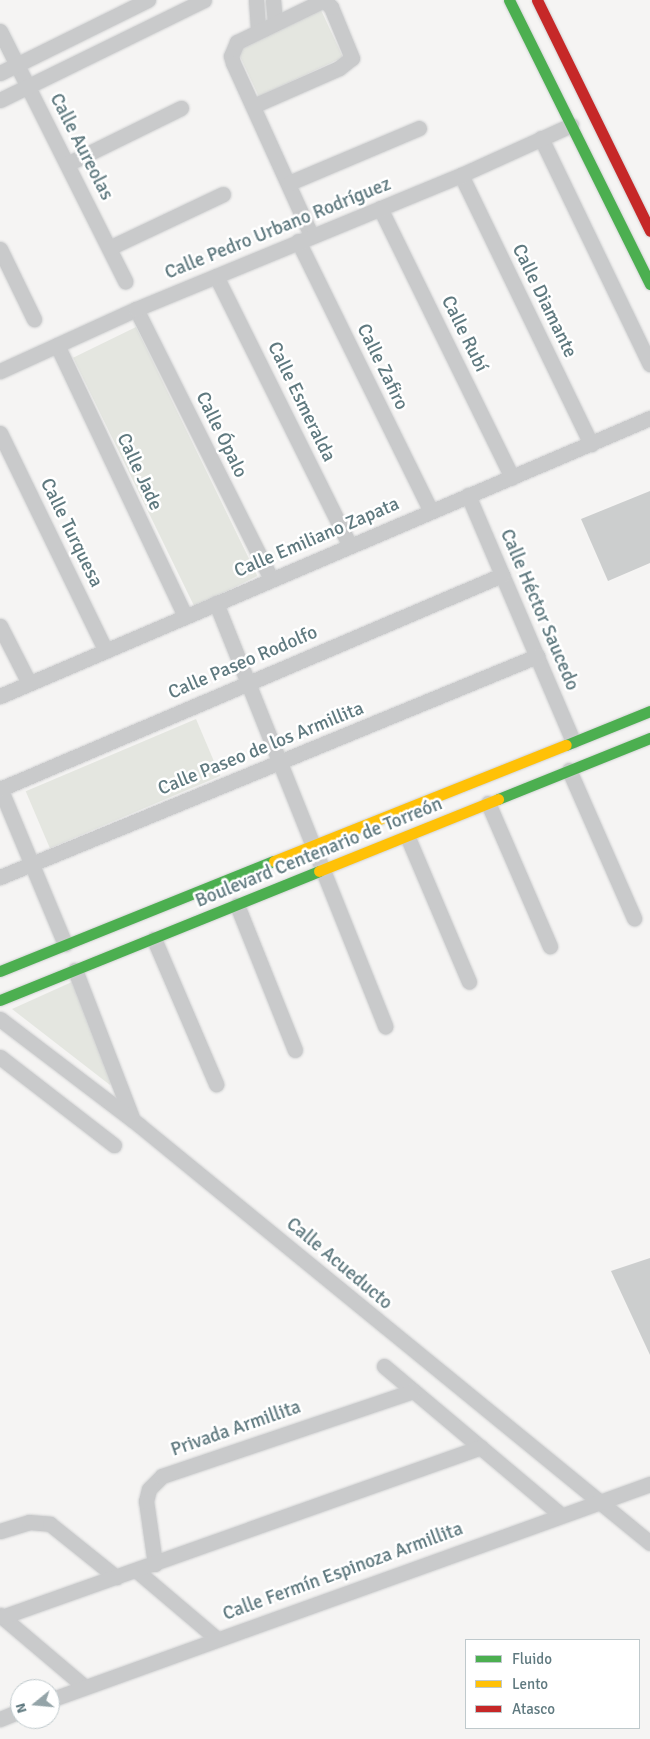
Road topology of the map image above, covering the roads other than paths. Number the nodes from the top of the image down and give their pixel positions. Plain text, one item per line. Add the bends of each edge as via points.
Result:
1 (148, 0) edge
2 (204, 0) edge
3 (256, 0) edge
4 (273, 0) edge
5 (510, 0) edge
6 (537, 0) edge
7 (275, 23) junction
8 (0, 31) edge
9 (258, 32) junction
10 (17, 65) junction
11 (0, 73) edge
12 (28, 86) junction
13 (0, 100) edge
14 (253, 106) junction
15 (181, 108) dead end
16 (571, 125) junction
17 (419, 128) dead end
18 (542, 138) junction
19 (67, 164) junction
20 (461, 175) junction
21 (289, 183) junction
22 (223, 194) dead end
23 (380, 208) junction
24 (645, 208) edge
25 (650, 231) edge
26 (305, 238) junction
27 (109, 248) junction
28 (0, 249) edge
29 (216, 276) junction
30 (126, 281) dead end
31 (650, 284) edge
32 (136, 309) junction
33 (34, 319) dead end
34 (58, 345) junction
35 (650, 364) edge
36 (0, 371) edge
37 (650, 418) edge
38 (0, 433) edge
39 (591, 444) junction
40 (512, 477) junction
41 (468, 495) junction
42 (431, 511) junction
43 (350, 546) junction
44 (502, 575) junction
45 (271, 579) junction
46 (216, 603) junction
47 (184, 616) junction
48 (0, 626) edge
49 (106, 650) junction
50 (536, 656) junction
51 (29, 683) junction
52 (249, 683) junction
53 (0, 696) edge
54 (650, 711) edge
55 (650, 738) edge
56 (573, 741) junction
57 (282, 762) junction
58 (569, 770) junction
59 (0, 788) edge
60 (488, 803) junction
61 (408, 838) junction
62 (319, 859) junction
63 (32, 864) junction
64 (0, 878) edge
65 (237, 905) junction
66 (634, 918) dead end
67 (159, 937) junction
68 (65, 944) junction
69 (550, 946) dead end
70 (0, 970) edge
71 (75, 970) junction
72 (469, 982) dead end
73 (0, 1000) edge
74 (0, 1019) edge
75 (384, 1026) dead end
76 (295, 1050) dead end
77 (0, 1057) edge
78 (216, 1084) dead end
79 (133, 1120) junction
80 (114, 1145) dead end
81 (384, 1366) dead end
82 (413, 1391) junction
83 (481, 1447) junction
84 (650, 1484) edge
85 (598, 1503) junction
86 (561, 1515) junction
87 (0, 1531) edge
88 (650, 1543) edge
89 (155, 1564) junction
90 (138, 1570) junction
91 (116, 1578) junction
92 (1, 1616) edge
93 (216, 1638) junction
94 (85, 1687) junction
95 (60, 1696) edge

1 - 10 street
2 - 12 street
3 - 9 street
4 - 7 street
5 - 16 street
6 - 24 street
7 - 9 street
7 - 14 street via 324,0 331,7 352,58 339,68
8 - 10 street, Calle Aureolas
9 - 14 street, Calle Zafiro via 238,42 233,49 233,63
10 - 11 street
10 - 12 street, Calle Aureolas
12 - 13 street
12 - 19 street, Calle Aureolas
14 - 21 street, Calle Zafiro
15 - 19 street
16 - 18 street, Calle Pedro Urbano Rodríguez
16 - 31 street
17 - 21 street
18 - 20 street, Calle Pedro Urbano Rodríguez
18 - 35 street
19 - 27 street, Calle Aureolas
20 - 23 street, Calle Pedro Urbano Rodríguez
20 - 39 street, Calle Diamante
21 - 26 street, Calle Zafiro
22 - 27 street
23 - 26 street, Calle Pedro Urbano Rodríguez
23 - 40 street, Calle Rubí
24 - 25 street
26 - 29 street, Calle Pedro Urbano Rodríguez
26 - 42 street, Calle Zafiro
27 - 30 street, Calle Aureolas
28 - 33 street
29 - 32 street, Calle Pedro Urbano Rodríguez
29 - 43 street, Calle Esmeralda
32 - 34 street, Calle Pedro Urbano Rodríguez
32 - 45 street, Calle Ópalo
34 - 36 street, Calle Pedro Urbano Rodríguez
34 - 47 street, Calle Jade
37 - 39 street, Calle Emiliano Zapata
38 - 49 street, Calle Turquesa
39 - 40 street, Calle Emiliano Zapata
40 - 41 street, Calle Emiliano Zapata
41 - 42 street, Calle Emiliano Zapata
41 - 44 street, Calle Héctor Saucedo
42 - 43 street, Calle Emiliano Zapata
43 - 45 street, Calle Emiliano Zapata
44 - 50 street, Calle Héctor Saucedo
44 - 52 street, Calle Paseo Rodolfo
45 - 46 street, Calle Emiliano Zapata
46 - 47 street, Calle Emiliano Zapata
46 - 52 street
47 - 49 street, Calle Emiliano Zapata
48 - 51 street
49 - 51 street, Calle Emiliano Zapata
50 - 56 street, Calle Héctor Saucedo
50 - 57 street, Calle Paseo de los Armillita
51 - 53 street, Calle Emiliano Zapata
52 - 57 street
52 - 59 street, Calle Paseo Rodolfo
54 - 56 street, Boulevard Centenario de Torreón
55 - 58 street, Boulevard Centenario de Torreón
56 - 62 street, Boulevard Centenario de Torreón
57 - 62 street
57 - 63 street, Calle Paseo de los Armillita
58 - 60 street, Boulevard Centenario de Torreón
58 - 66 street
59 - 63 street
60 - 61 street, Boulevard Centenario de Torreón
60 - 69 street
61 - 62 street, Boulevard Centenario de Torreón
61 - 72 street
62 - 65 street, Boulevard Centenario de Torreón
62 - 67 street via 166,923
62 - 68 street, Boulevard Centenario de Torreón
62 - 75 street
63 - 64 street, Calle Paseo de los Armillita
63 - 68 street
65 - 67 street, Boulevard Centenario de Torreón
65 - 76 street
67 - 71 street, Boulevard Centenario de Torreón
67 - 78 street
68 - 70 street, Boulevard Centenario de Torreón
71 - 73 street, Boulevard Centenario de Torreón
71 - 79 street
74 - 79 street, Calle Acueducto
77 - 80 street
79 - 85 street, Calle Acueducto
81 - 82 street
82 - 83 street
82 - 89 street, Privada Armillita via 162,1476 149,1489 146,1501
83 - 86 street
83 - 89 street
84 - 85 street, Calle Fermín Espinoza Armillita
85 - 86 street, Calle Fermín Espinoza Armillita
85 - 88 street, Calle Acueducto
86 - 93 street, Calle Fermín Espinoza Armillita
87 - 91 street via 29,1522 50,1524
89 - 90 street
90 - 91 street
90 - 93 street
91 - 92 street
92 - 94 street
93 - 94 street, Calle Fermín Espinoza Armillita
94 - 95 street, Calle Fermín Espinoza Armillita

